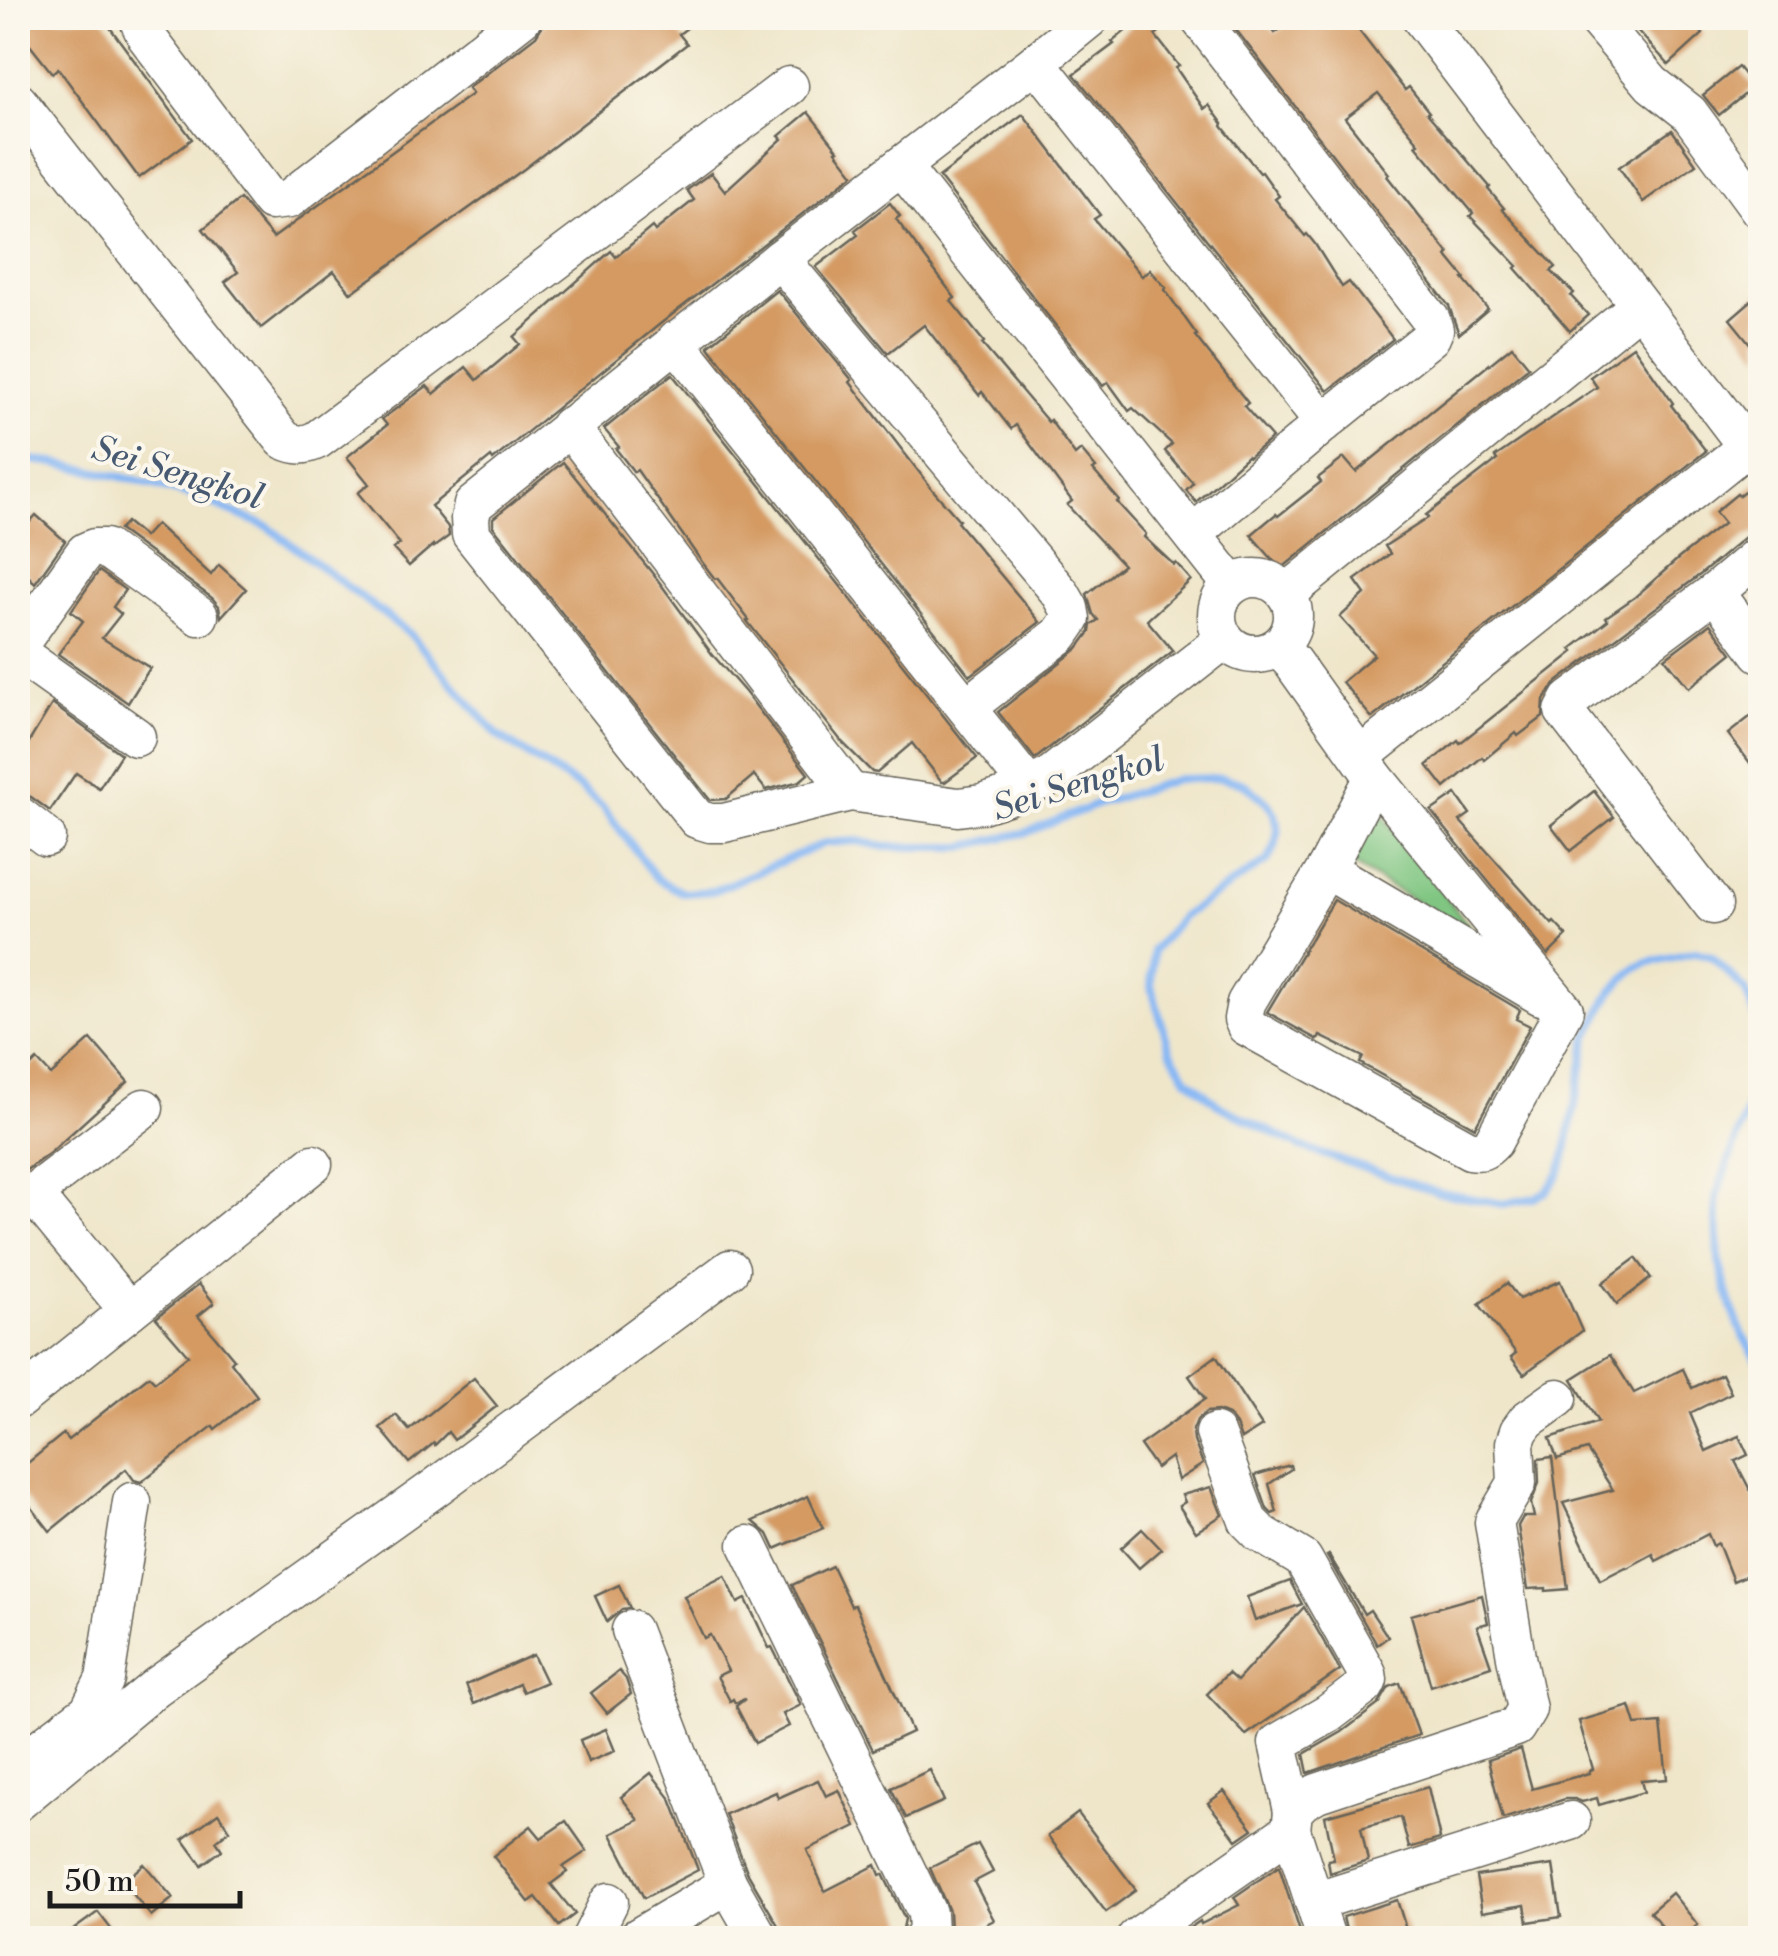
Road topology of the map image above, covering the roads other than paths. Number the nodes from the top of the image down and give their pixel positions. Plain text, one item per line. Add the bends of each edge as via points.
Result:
1 (141, 18) edge
2 (522, 18) edge
3 (1090, 18) edge
4 (1199, 18) edge
5 (1421, 18) edge
6 (1596, 18) edge
7 (1036, 62) junction
8 (789, 86) dead end
9 (18, 102) edge
10 (901, 166) junction
11 (1760, 210) edge
12 (780, 259) junction
13 (1640, 306) junction
14 (676, 341) junction
15 (1324, 422) junction
16 (570, 426) junction
17 (1193, 534) junction
18 (1760, 554) edge
19 (1232, 585) junction
20 (1715, 592) junction
21 (1286, 594) junction
22 (199, 616) dead end
23 (1225, 639) junction
24 (1278, 646) junction
25 (18, 649) edge
26 (1760, 653) edge
27 (967, 707) junction
28 (136, 737) dead end
29 (1367, 766) junction
30 (1029, 786) junction
31 (850, 792) junction
32 (1326, 869) junction
33 (1713, 905) dead end
34 (1564, 1010) junction
35 (144, 1108) dead end
36 (313, 1164) dead end
37 (25, 1199) edge
38 (730, 1269) dead end
39 (129, 1311) junction
40 (1558, 1398) dead end
41 (18, 1400) edge
42 (1214, 1433) dead end
43 (132, 1502) dead end
44 (748, 1545) dead end
45 (631, 1630) dead end
46 (18, 1765) edge
47 (18, 1802) edge
48 (1292, 1820) junction
49 (1571, 1820) dead end
50 (728, 1884) junction
51 (609, 1902) dead end
52 (1314, 1902) junction
53 (591, 1938) edge
54 (637, 1938) edge
55 (758, 1938) edge
56 (923, 1938) edge
57 (1136, 1938) edge
58 (1326, 1938) edge

1 - 2 street via 146,36 277,202
3 - 7 street
4 - 15 street via 1432,320 1430,337
5 - 13 street
6 - 11 street via 1652,84 1688,113
7 - 10 street
7 - 15 street
8 - 9 street via 306,445 284,440
10 - 12 street
10 - 17 street
12 - 14 street
12 - 27 street via 1069,608 1071,619 1060,635
13 - 21 street
13 - 29 street via 1738,436 1738,454
14 - 16 street
14 - 27 street
15 - 17 street
16 - 31 street
16 - 31 street via 473,505 471,534 697,819 724,823
17 - 19 street
18 - 20 street
19 - 21 street via 1255,578
19 - 23 street via 1217,616
20 - 26 street
20 - 33 street via 1564,711
21 - 24 street via 1292,627
22 - 25 street via 105,548 94,548
23 - 24 street via 1244,653
23 - 30 street
24 - 29 street
25 - 28 street
27 - 30 street
29 - 32 street
29 - 34 street
30 - 31 street via 958,807
32 - 34 street
32 - 34 street via 1246,1003 1246,1026 1480,1152 1492,1142
35 - 37 street
36 - 39 street
37 - 39 street
38 - 47 street via 156,1687
39 - 41 street
40 - 48 street via 1519,1431 1517,1483 1494,1522 1528,1709 1523,1719 1516,1728 1318,1793 1303,1801
42 - 48 street via 1248,1521 1303,1559 1367,1673 1364,1686 1278,1743
43 - 46 street via 105,1679 88,1711
44 - 56 street via 927,1913
45 - 50 street
48 - 52 street
48 - 57 street
49 - 52 street
50 - 54 street
50 - 55 street
51 - 53 street
52 - 58 street

